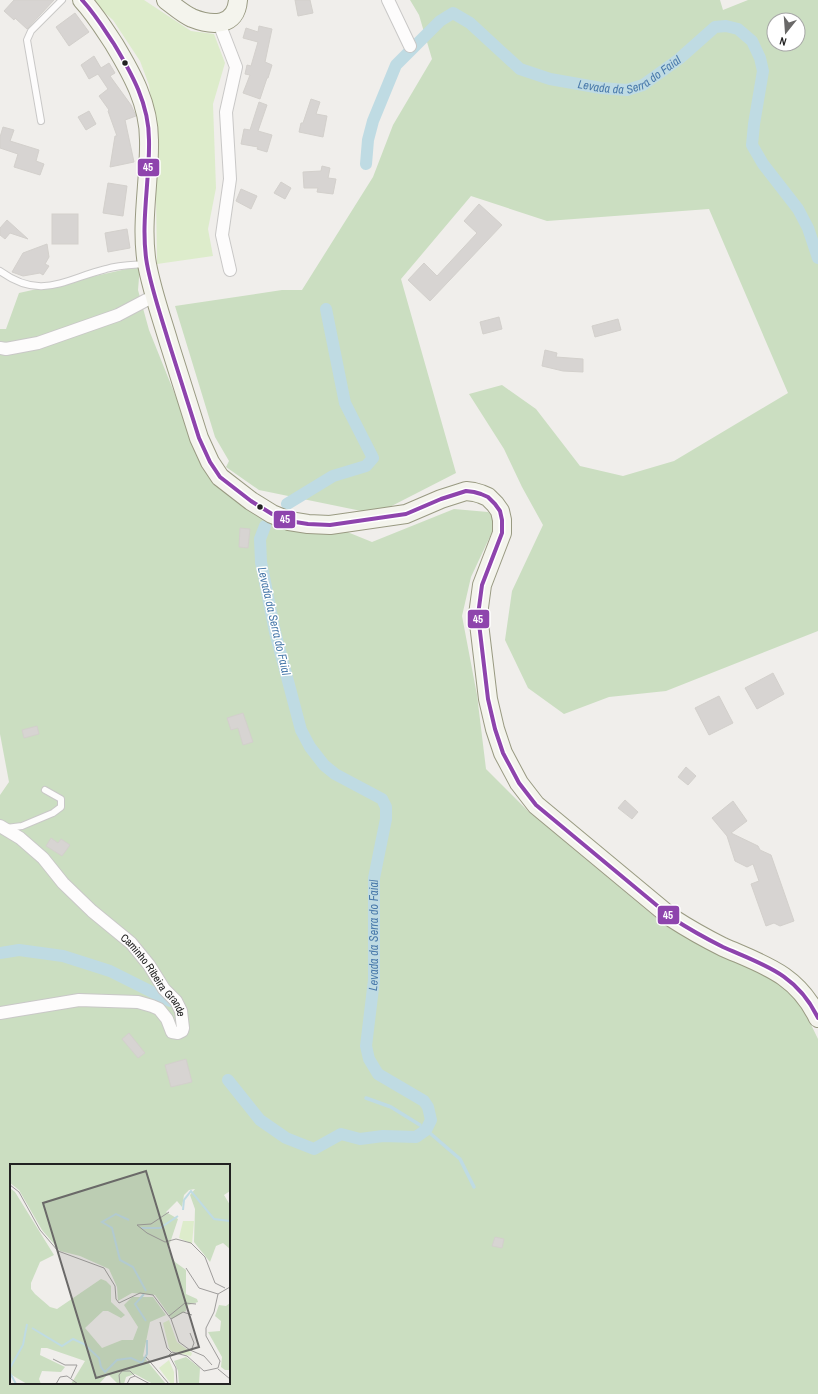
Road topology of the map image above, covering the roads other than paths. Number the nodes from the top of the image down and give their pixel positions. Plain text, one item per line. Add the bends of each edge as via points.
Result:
1 (62, 0) edge
2 (82, 0) edge
3 (166, 0) edge
4 (238, 0) edge
5 (388, 0) edge
6 (219, 23) junction
7 (410, 46) dead end
8 (41, 121) dead end
9 (147, 264) junction
10 (230, 270) dead end
11 (0, 271) edge
12 (154, 296) junction
13 (0, 348) edge
14 (45, 790) dead end
15 (2, 827) edge
16 (0, 1013) edge
17 (818, 1018) edge

1 - 8 lane via 31,31 27,40
2 - 9 main road via 98,18 125,63 147,114
3 - 6 main road via 191,17 211,24
4 - 6 main road via 231,18
5 - 7 street
6 - 10 street via 236,67 226,112 230,179 222,235
9 - 11 lane via 108,268 56,286 39,287 23,283
9 - 12 main road
12 - 13 street via 118,315 38,343
12 - 17 main road via 199,438 210,462 220,478 272,514 289,521 330,524 406,514 466,491 488,497 495,504 500,511 502,533 482,585 479,629 494,729 519,783 536,805 672,918 696,934 773,969 788,979 805,996
14 - 15 lane via 61,799 61,807 22,826
15 - 16 street, Caminho Ribeira Grande via 20,838 43,858 63,883 131,943 164,989 176,1001 181,1011 183,1028 178,1033 172,1032 167,1019 159,1009 138,1002 78,1000

